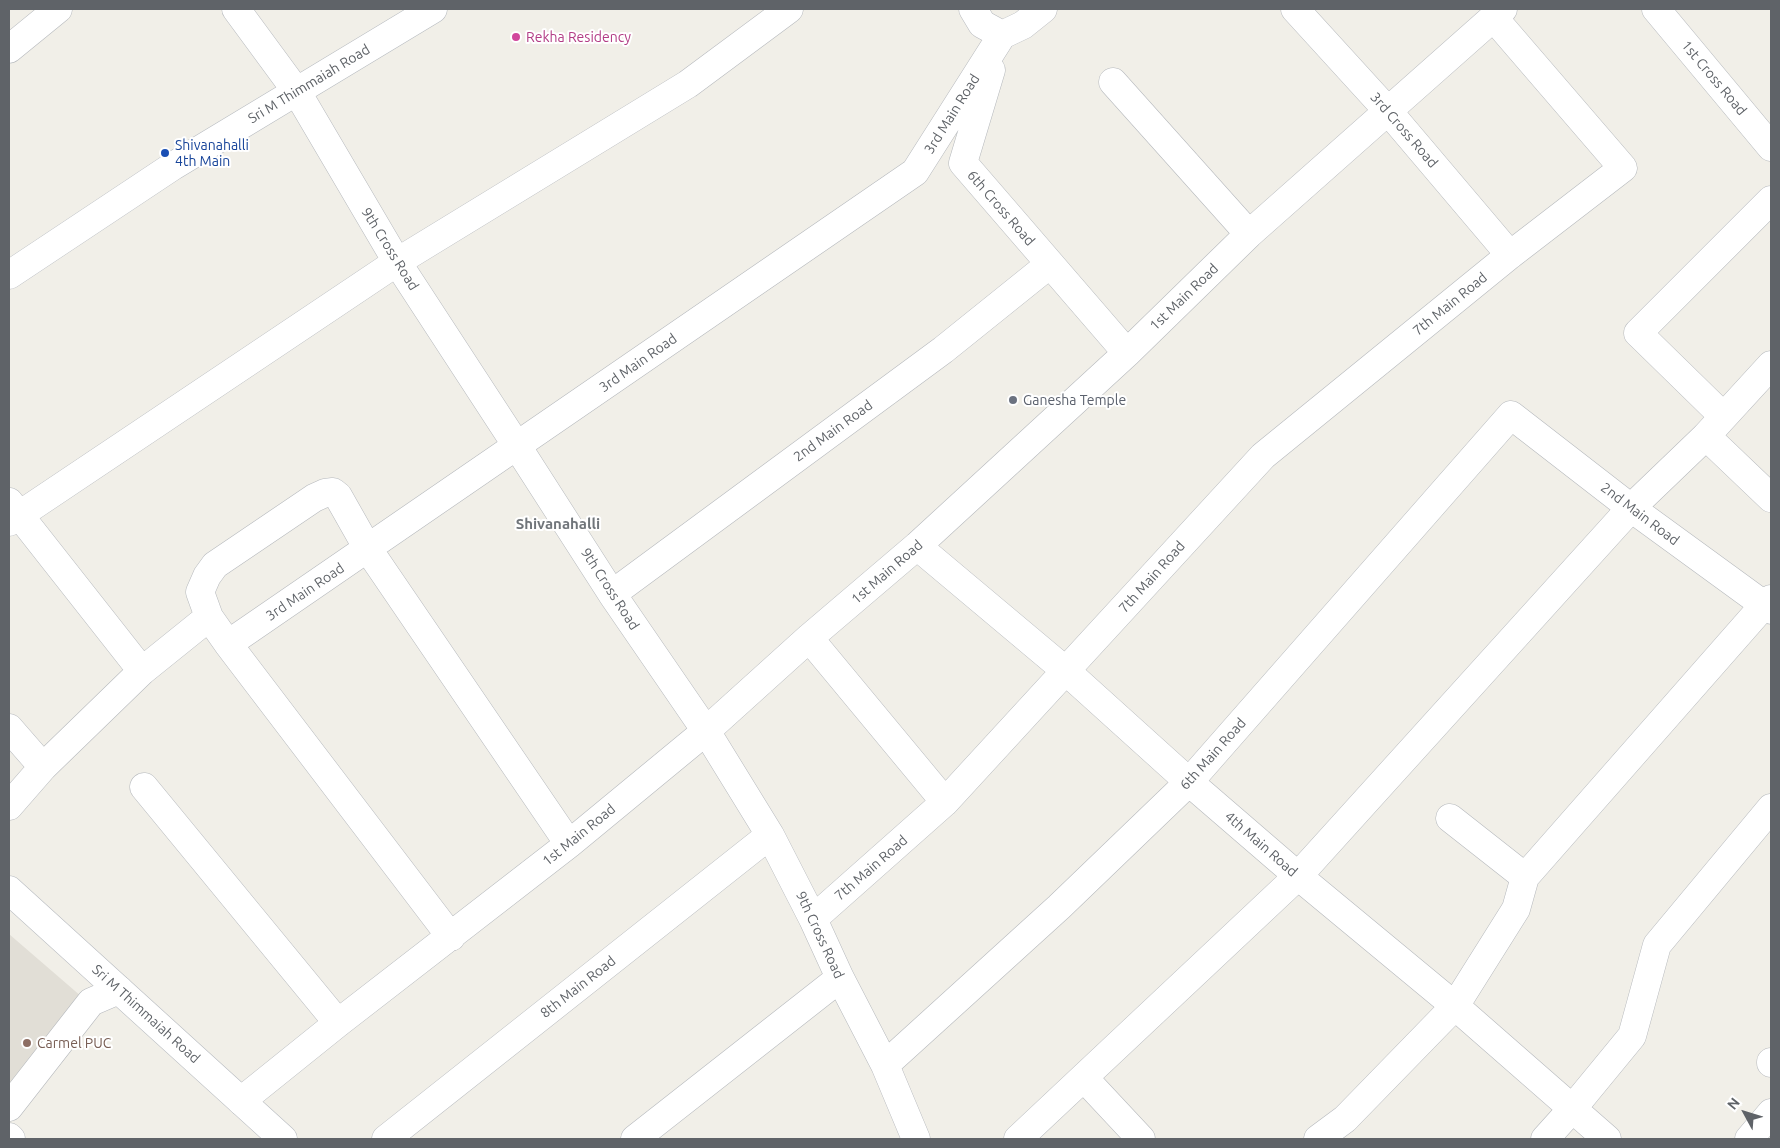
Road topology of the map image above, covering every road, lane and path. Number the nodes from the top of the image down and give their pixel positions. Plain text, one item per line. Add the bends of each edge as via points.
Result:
1 (58, 9) edge
2 (236, 9) edge
3 (433, 9) edge
4 (789, 9) edge
5 (973, 9) edge
6 (1044, 9) edge
7 (1295, 9) edge
8 (1656, 9) edge
9 (1498, 13) edge
10 (1002, 35) junction
11 (9, 49) edge
12 (1113, 82) dead end
13 (297, 92) junction
14 (1388, 111) junction
15 (1771, 147) edge
16 (1771, 200) edge
17 (1249, 234) junction
18 (1510, 255) junction
19 (397, 262) junction
20 (1050, 264) junction
21 (9, 275) edge
22 (1127, 353) junction
23 (1771, 365) edge
24 (1511, 415) joint
25 (1715, 426) junction
26 (517, 446) junction
27 (1771, 498) edge
28 (1631, 508) junction
29 (12, 513) edge
30 (917, 546) junction
31 (368, 549) junction
32 (612, 594) junction
33 (1769, 605) edge
34 (209, 617) junction
35 (809, 638) junction
36 (228, 644) junction
37 (1066, 670) junction
38 (142, 671) junction
39 (9, 728) edge
40 (706, 731) junction
41 (43, 767) junction
42 (1189, 782) junction
43 (144, 787) dead end
44 (945, 802) junction
45 (9, 806) edge
46 (1771, 808) edge
47 (1450, 818) dead end
48 (770, 835) junction
49 (569, 844) junction
50 (1298, 876) junction
51 (1525, 877) junction
52 (9, 890) edge
53 (813, 919) junction
54 (451, 937) junction
55 (840, 978) junction
56 (119, 990) junction
57 (1456, 1006) junction
58 (338, 1023) junction
59 (885, 1065) junction
60 (1084, 1078) junction
61 (242, 1101) junction
62 (9, 1107) edge
63 (1572, 1109) junction
64 (1771, 1114) edge
65 (283, 1139) edge
66 (386, 1139) edge
67 (635, 1139) edge
68 (916, 1139) edge
69 (1018, 1139) edge
70 (1141, 1139) edge
71 (1318, 1139) edge
72 (1545, 1139) edge
73 (1607, 1139) edge
74 (1749, 1139) edge

1 - 11 street
2 - 13 street, 9th Cross Road
3 - 13 street, Sri M Thimmaiah Road
4 - 19 street via 688,84
5 - 10 street via 982,24
6 - 10 street via 1023,25
7 - 14 street, 3rd Cross Road
8 - 15 street, 1st Cross Road
9 - 14 street, 1st Main Road
9 - 18 street, 7th Main Road via 1623,168
10 - 20 street, 6th Cross Road via 963,163
10 - 26 street, 3rd Main Road via 915,172
12 - 17 street
13 - 19 street, 9th Cross Road
13 - 21 street, Sri M Thimmaiah Road via 173,166
14 - 17 street, 1st Main Road
14 - 18 street, 3rd Cross Road
16 - 25 street via 1638,333
17 - 22 street, 1st Main Road
18 - 37 street, 7th Main Road via 1263,456
19 - 26 street, 9th Cross Road
19 - 29 street
20 - 22 street, 6th Cross Road
20 - 32 street, 2nd Main Road via 943,350
22 - 30 street, 1st Main Road
23 - 25 street
24 - 28 street, 2nd Main Road
24 - 42 street, 6th Main Road
25 - 27 street
25 - 28 street
26 - 31 street, 3rd Main Road
26 - 32 street, 9th Cross Road
28 - 33 street, 2nd Main Road
28 - 50 street
29 - 38 street
30 - 35 street, 1st Main Road
30 - 37 street, 4th Main Road
31 - 34 street via 338,496 333,492 325,493 215,565 200,592
31 - 36 street, 3rd Main Road
31 - 49 street
32 - 40 street, 9th Cross Road
33 - 51 street
34 - 36 street
34 - 38 street
35 - 40 street, 1st Main Road
35 - 44 street
36 - 54 street
37 - 42 street, 4th Main Road
37 - 44 street, 7th Main Road
38 - 41 street
39 - 41 street
40 - 48 street, 9th Cross Road
40 - 49 street, 1st Main Road
41 - 45 street
42 - 50 street, 4th Main Road
42 - 59 street, 6th Main Road via 1059,907
43 - 58 street
44 - 53 street, 7th Main Road
46 - 63 street via 1657,945 1632,1036
47 - 51 street
48 - 53 street, 9th Cross Road
48 - 66 street, 8th Main Road
49 - 54 street, 1st Main Road
50 - 57 street, 4th Main Road
50 - 60 street
51 - 57 street via 1516,909
52 - 56 street, Sri M Thimmaiah Road
53 - 55 street, 9th Cross Road
54 - 58 street, 1st Main Road
55 - 59 street, 9th Cross Road
55 - 67 street
56 - 61 street, Sri M Thimmaiah Road
56 - 62 street via 91,1002
57 - 63 street, 4th Main Road
57 - 71 street via 1345,1119
58 - 61 street, 1st Main Road
59 - 68 street, 9th Cross Road
60 - 69 street
60 - 70 street
61 - 65 street, Sri M Thimmaiah Road
63 - 72 street
63 - 73 street, 4th Main Road
64 - 74 street

